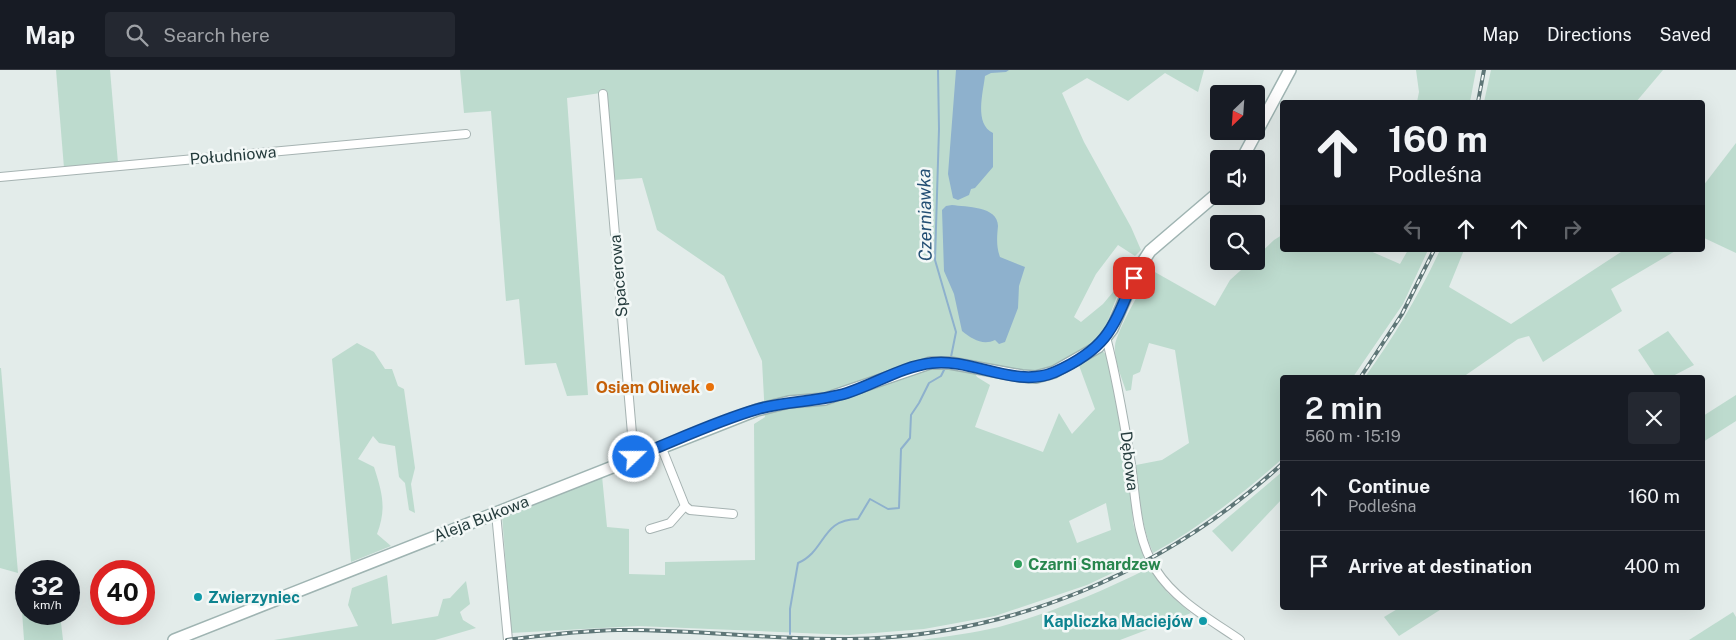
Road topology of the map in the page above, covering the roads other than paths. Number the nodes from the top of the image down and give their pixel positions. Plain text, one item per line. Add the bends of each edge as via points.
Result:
1 (1290, 70) edge
2 (603, 94) dead end
3 (466, 134) dead end
4 (1247, 150) edge
5 (0, 177) edge
6 (1210, 200) edge
7 (1106, 337) junction
8 (1098, 347) junction
9 (1113, 361) junction
10 (661, 446) junction
11 (634, 457) junction
12 (685, 506) junction
13 (496, 512) junction
14 (733, 514) dead end
15 (650, 528) dead end
16 (174, 640) edge
17 (508, 640) edge
18 (1240, 640) edge

1 - 4 street
2 - 11 street, Spacerowa
3 - 5 street, Południowa
6 - 7 street, Aleja Bukowa via 1150,252 1137,271
7 - 8 street, Aleja Bukowa
7 - 9 street, Dębowa
8 - 9 street
8 - 10 street, Aleja Bukowa via 1044,376 930,363 835,396 789,402 749,412
9 - 18 street, Dębowa via 1138,522 1156,570 1174,590
10 - 11 street, Aleja Bukowa
10 - 12 street
11 - 13 street, Aleja Bukowa
12 - 14 street via 690,510
12 - 15 street via 670,523
13 - 16 street, Aleja Bukowa
13 - 17 street

